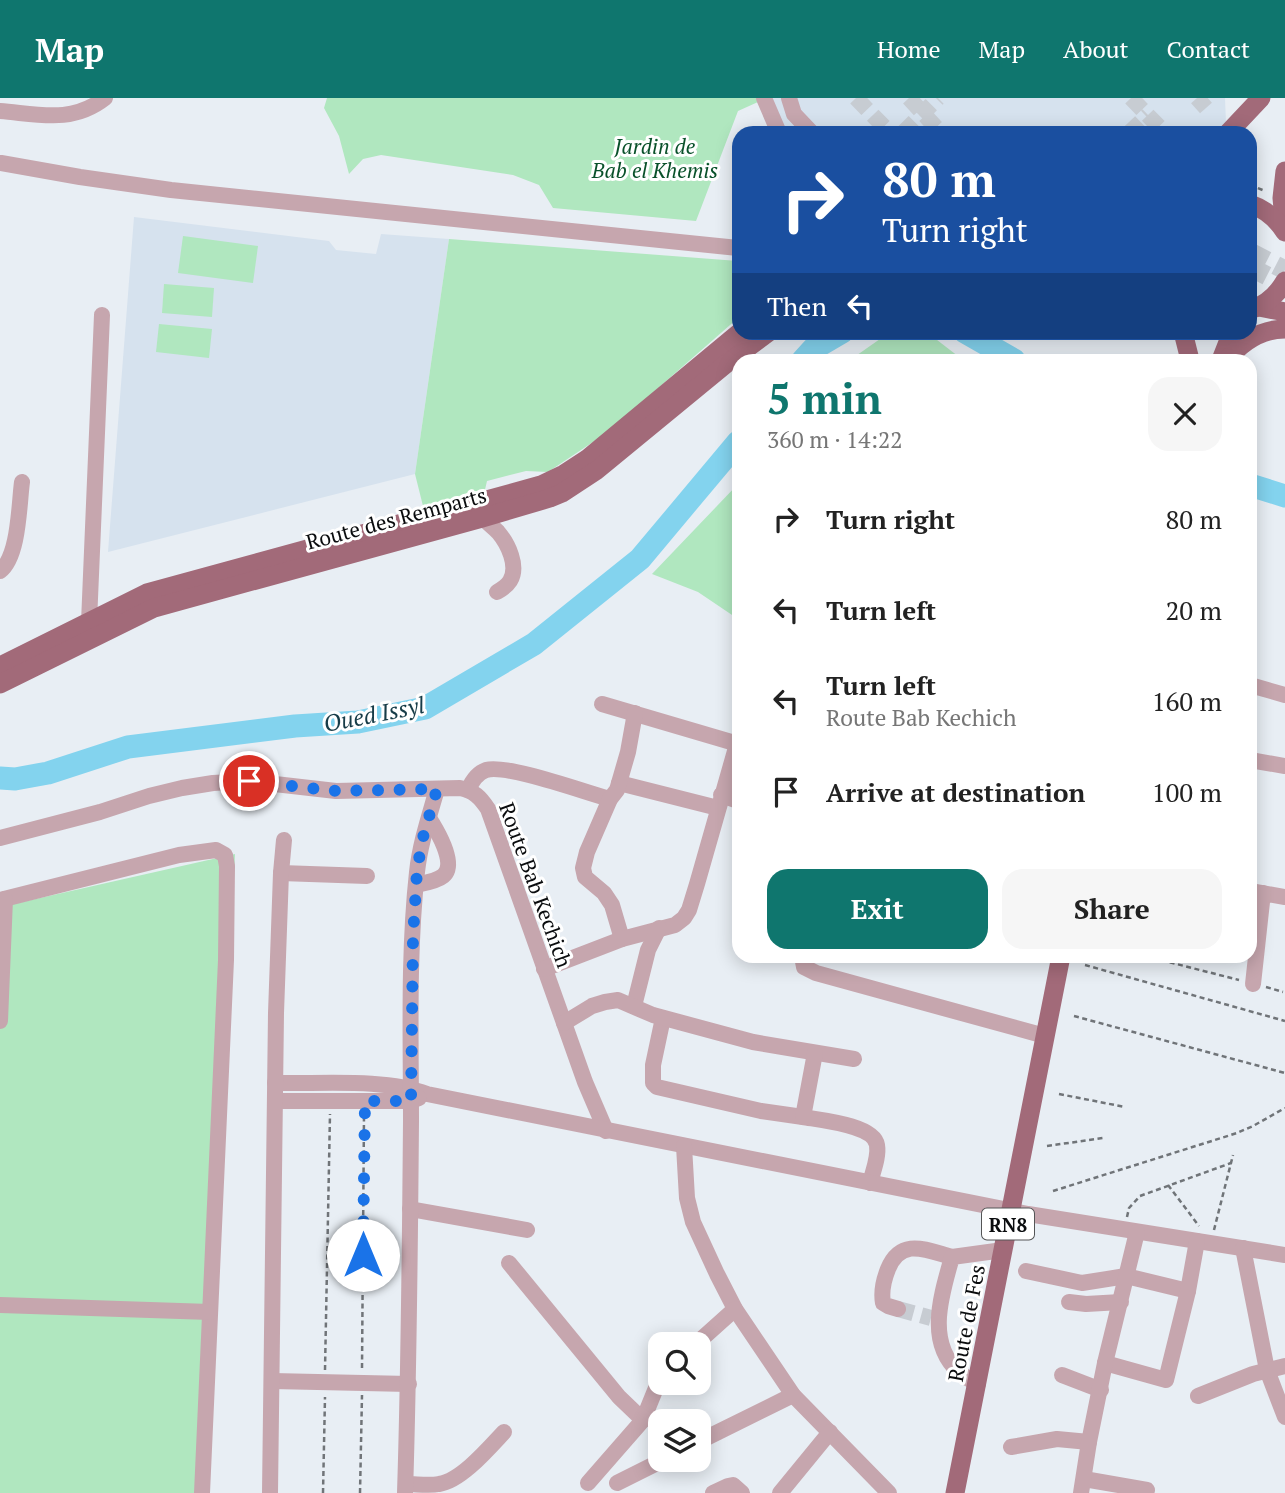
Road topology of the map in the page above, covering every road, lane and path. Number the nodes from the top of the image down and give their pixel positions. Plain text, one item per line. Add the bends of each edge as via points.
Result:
1 (105, 98) edge
2 (764, 98) edge
3 (789, 98) edge
4 (1261, 98) edge
5 (7, 107) edge
6 (776, 126) edge
7 (805, 126) edge
8 (1235, 126) edge
9 (1251, 126) edge
10 (0, 160) edge
11 (1285, 171) edge
12 (1257, 207) edge
13 (1285, 232) edge
14 (732, 247) edge
15 (1285, 281) edge
16 (1257, 306) edge
17 (1257, 308) edge
18 (1285, 312) edge
19 (102, 315) dead end
20 (1285, 329) edge
21 (1257, 335) edge
22 (732, 339) edge
23 (758, 340) edge
24 (1249, 340) edge
25 (739, 354) edge
26 (1233, 354) edge
27 (732, 360) edge
28 (22, 482) dead end
29 (477, 511) junction
30 (0, 571) edge
31 (497, 592) dead end
32 (89, 622) junction
33 (0, 666) edge
34 (0, 684) edge
35 (1257, 687) edge
36 (1285, 695) edge
37 (602, 704) dead end
38 (635, 713) junction
39 (732, 742) edge
40 (1257, 761) edge
41 (732, 763) edge
42 (1285, 766) edge
43 (619, 783) junction
44 (437, 789) junction
45 (468, 790) junction
46 (610, 800) junction
47 (720, 801) junction
48 (732, 801) edge
49 (429, 818) junction
50 (0, 838) edge
51 (284, 840) dead end
52 (281, 873) junction
53 (367, 876) dead end
54 (416, 885) junction
55 (1257, 892) edge
56 (1285, 897) edge
57 (2, 900) edge
58 (659, 928) junction
59 (622, 939) junction
60 (803, 963) edge
61 (1060, 963) edge
62 (1172, 963) edge
63 (1254, 963) edge
64 (1085, 965) dead end
65 (544, 969) junction
66 (1253, 984) junction
67 (1283, 992) dead end
68 (634, 1006) junction
69 (1074, 1016) dead end
70 (663, 1018) junction
71 (0, 1021) edge
72 (1285, 1021) edge
73 (564, 1023) junction
74 (1045, 1037) junction
75 (815, 1053) junction
76 (854, 1059) dead end
77 (1285, 1073) edge
78 (275, 1083) junction
79 (411, 1094) junction
80 (1059, 1094) dead end
81 (330, 1100) junction
82 (275, 1101) junction
83 (365, 1101) junction
84 (1125, 1107) dead end
85 (1285, 1108) edge
86 (803, 1117) junction
87 (606, 1131) junction
88 (1103, 1138) dead end
89 (684, 1146) junction
90 (1047, 1146) dead end
91 (1233, 1155) dead end
92 (1231, 1163) junction
93 (870, 1183) junction
94 (1168, 1185) junction
95 (1053, 1191) dead end
96 (410, 1209) junction
97 (1010, 1211) junction
98 (527, 1230) dead end
99 (1131, 1231) junction
100 (1204, 1242) junction
101 (1243, 1248) junction
102 (1003, 1250) junction
103 (1285, 1255) edge
104 (952, 1257) junction
105 (509, 1263) dead end
106 (1026, 1271) dead end
107 (1126, 1276) junction
108 (1188, 1291) junction
109 (1121, 1302) junction
110 (1069, 1303) dead end
111 (0, 1305) edge
112 (735, 1309) junction
113 (898, 1309) dead end
114 (209, 1312) junction
115 (709, 1332) edge
116 (1105, 1363) junction
117 (1285, 1366) edge
118 (1267, 1370) junction
119 (1062, 1376) dead end
120 (272, 1381) junction
121 (325, 1382) junction
122 (362, 1384) junction
123 (409, 1384) junction
124 (978, 1384) junction
125 (1101, 1390) junction
126 (653, 1395) edge
127 (793, 1395) junction
128 (1198, 1396) dead end
129 (1285, 1417) edge
130 (643, 1420) junction
131 (504, 1432) dead end
132 (830, 1432) junction
133 (711, 1436) edge
134 (1089, 1442) junction
135 (1011, 1447) dead end
136 (648, 1468) edge
137 (588, 1483) dead end
138 (617, 1483) dead end
139 (1083, 1486) edge
140 (406, 1488) edge
141 (1147, 1490) dead end
142 (887, 1492) edge
143 (202, 1493) edge
144 (270, 1493) edge
145 (323, 1493) edge
146 (360, 1493) edge
147 (713, 1493) edge
148 (742, 1493) edge
149 (780, 1493) edge
150 (956, 1493) edge

1 - 5 street via 84,110 56,117
2 - 6 street
3 - 7 street via 794,114
4 - 8 main road
4 - 9 main road
10 - 14 street via 171,190
11 - 13 main road
12 - 13 main road
15 - 16 main road via 1274,296
17 - 18 main road
19 - 32 street
20 - 21 main road
22 - 29 main road, Route des Remparts via 573,469
23 - 25 main road, Route des Remparts
24 - 26 main road
27 - 29 main road, Route des Remparts via 582,481 550,498
28 - 30 street via 16,536 8,562
29 - 31 street via 500,535 513,564 512,579
29 - 32 main road, Route des Remparts via 153,591
29 - 34 main road, Route des Remparts via 153,608
32 - 33 main road, Route des Remparts
35 - 36 street
37 - 38 street
38 - 39 street
38 - 43 street
40 - 42 street
41 - 47 street
43 - 46 street
43 - 47 street
44 - 45 street
44 - 49 street
44 - 50 street via 336,791 249,781 213,783
45 - 46 street via 483,771 502,769
45 - 65 street, Route Bab Kechich via 488,809
46 - 59 street via 583,872 608,898
47 - 48 street
47 - 58 street via 689,911 680,922
49 - 54 street
49 - 54 street via 449,864 443,876
51 - 52 street
52 - 53 street
52 - 78 street
54 - 79 street
55 - 56 street
57 - 71 street
57 - 114 street via 179,855 216,850 225,855 226,960
58 - 59 street
58 - 68 street via 648,950
59 - 65 street
60 - 74 street via 816,973
61 - 74 main road, Route de Fes / RN8
62 - 66 path
63 - 66 street
64 - 72 path
65 - 73 street, Route Bab Kechich
66 - 67 path
68 - 70 street
68 - 73 street via 618,1000 605,1002
69 - 77 path
70 - 75 street
70 - 86 street via 653,1065 657,1087
73 - 87 street, Route Bab Kechich
74 - 97 main road, Route de Fes / RN8
75 - 76 street
75 - 86 street
78 - 79 street via 364,1084
78 - 82 street
79 - 83 street
79 - 87 street
79 - 96 street
80 - 84 path
81 - 82 street
81 - 83 street
81 - 121 path
82 - 120 street
83 - 122 path
85 - 95 path via 1237,1133
86 - 93 street via 846,1125 874,1137 877,1154
87 - 89 street
88 - 90 path
89 - 93 street
89 - 112 street via 693,1222
91 - 92 path
92 - 94 path
92 - 100 path
93 - 97 street
94 - 99 path via 1140,1196 1129,1208
94 - 100 path
96 - 98 street
96 - 123 street
97 - 99 street
97 - 102 main road, Route de Fes / RN8
99 - 100 street
99 - 107 street
100 - 101 street
100 - 108 street
101 - 103 street
101 - 118 street
102 - 104 street
102 - 124 main road, Route de Fes / RN8
104 - 113 street via 916,1249 900,1251 887,1273 882,1298 883,1303
104 - 124 street via 935,1319 950,1363
105 - 130 street
106 - 107 street via 1082,1283
107 - 108 street
107 - 109 street
108 - 116 street via 1166,1380
109 - 110 street
109 - 116 street
111 - 114 street
112 - 115 street
112 - 127 street
114 - 143 street
116 - 125 street
117 - 118 street
118 - 128 street
118 - 129 street
119 - 125 street
120 - 121 street
120 - 144 street
121 - 122 street
121 - 145 path
122 - 123 street
122 - 146 path
123 - 140 street
124 - 150 main road, Route de Fes / RN8
125 - 134 street
126 - 130 street
127 - 132 street
127 - 133 street
130 - 137 street
131 - 140 street via 447,1482
132 - 142 street
132 - 149 street
134 - 135 street via 1057,1439
134 - 139 street
136 - 138 street
139 - 141 street
147 - 148 street via 733,1485

